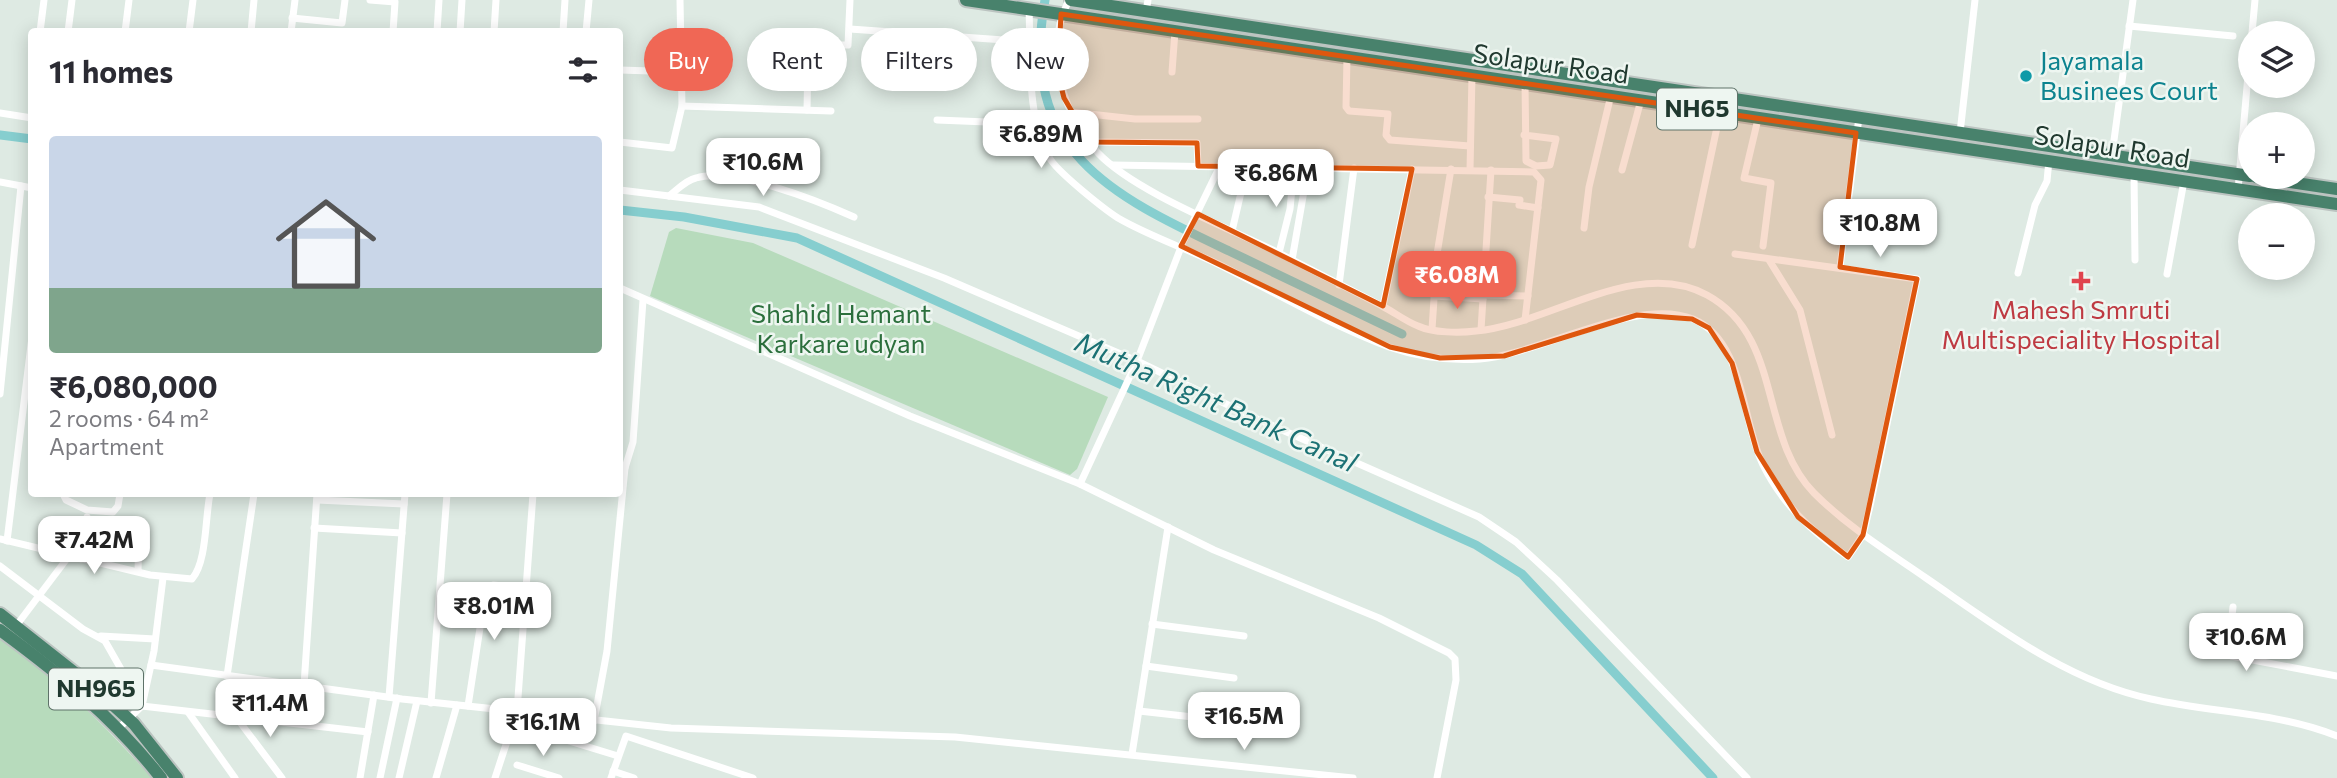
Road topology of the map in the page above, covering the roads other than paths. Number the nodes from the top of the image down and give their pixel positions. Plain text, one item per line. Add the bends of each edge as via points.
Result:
1 (44, 0) edge
2 (72, 0) edge
3 (129, 0) edge
4 (193, 0) edge
5 (254, 0) edge
6 (295, 0) edge
7 (345, 0) edge
8 (369, 0) edge
9 (439, 0) edge
10 (462, 0) edge
11 (496, 0) edge
12 (565, 0) edge
13 (589, 0) edge
14 (680, 0) edge
15 (850, 0) edge
16 (966, 0) edge
17 (1070, 0) edge
18 (1975, 0) edge
19 (2133, 0) edge
20 (2255, 0) edge
21 (1147, 6) edge
22 (1031, 10) junction
23 (1060, 14) junction
24 (292, 18) junction
25 (2253, 21) edge
26 (2129, 26) junction
27 (40, 28) edge
28 (68, 28) edge
29 (126, 28) edge
30 (190, 28) edge
31 (251, 28) edge
32 (291, 28) edge
33 (393, 28) edge
34 (437, 28) edge
35 (460, 28) edge
36 (494, 28) edge
37 (563, 28) edge
38 (586, 28) edge
39 (680, 28) edge
40 (1031, 28) edge
41 (850, 29) junction
42 (1175, 31) junction
43 (2233, 36) dead end
44 (991, 39) edge
45 (847, 45) edge
46 (1348, 57) junction
47 (623, 70) edge
48 (644, 71) edge
49 (1172, 72) dead end
50 (1472, 75) junction
51 (1525, 83) junction
52 (682, 91) edge
53 (807, 91) edge
54 (1035, 91) edge
55 (1611, 96) junction
56 (1641, 100) junction
57 (682, 106) junction
58 (807, 110) junction
59 (831, 111) dead end
60 (1071, 111) junction
61 (0, 113) edge
62 (1720, 113) junction
63 (28, 117) edge
64 (1859, 117) junction
65 (1198, 119) dead end
66 (1758, 119) junction
67 (937, 120) dead end
68 (1038, 124) junction
69 (1960, 132) junction
70 (1856, 133) junction
71 (1524, 135) junction
72 (623, 142) edge
73 (1090, 142) junction
74 (1469, 146) junction
75 (2112, 155) junction
76 (2049, 160) junction
77 (1113, 165) junction
78 (1198, 166) junction
79 (1220, 166) junction
80 (1247, 167) junction
81 (1354, 167) junction
82 (1294, 168) junction
83 (1308, 168) junction
84 (1412, 169) junction
85 (1451, 169) junction
86 (1469, 170) junction
87 (1491, 170) junction
88 (1622, 170) dead end
89 (2134, 174) junction
90 (2238, 174) edge
91 (2184, 181) junction
92 (0, 182) edge
93 (21, 186) junction
94 (2315, 186) edge
95 (28, 187) edge
96 (2337, 189) edge
97 (623, 190) edge
98 (2238, 190) joint
99 (669, 196) junction
100 (1488, 197) junction
101 (2337, 204) edge
102 (1538, 208) junction
103 (854, 217) dead end
104 (1196, 218) junction
105 (1584, 228) dead end
106 (1232, 231) junction
107 (1182, 244) junction
108 (1692, 245) dead end
109 (1763, 246) dead end
110 (1279, 253) junction
111 (1735, 254) dead end
112 (1292, 260) junction
113 (1769, 260) junction
114 (2135, 260) dead end
115 (1840, 267) junction
116 (2018, 273) dead end
117 (2166, 274) dead end
118 (1339, 285) junction
119 (623, 289) edge
120 (1434, 296) junction
121 (1528, 296) junction
122 (1483, 297) junction
123 (643, 299) junction
124 (1383, 306) junction
125 (1525, 320) junction
126 (1432, 329) junction
127 (1481, 330) junction
128 (28, 365) edge
129 (1136, 365) junction
130 (0, 394) edge
131 (1832, 435) dead end
132 (623, 465) edge
133 (1080, 484) junction
134 (64, 497) edge
135 (120, 497) edge
136 (210, 497) edge
137 (254, 497) edge
138 (317, 497) edge
139 (328, 497) edge
140 (405, 497) edge
141 (447, 497) edge
142 (533, 497) edge
143 (620, 497) edge
144 (404, 504) junction
145 (87, 510) junction
146 (87, 521) junction
147 (1168, 527) junction
148 (314, 528) junction
149 (402, 533) junction
150 (1863, 535) junction
151 (3, 540) edge
152 (69, 556) junction
153 (81, 559) junction
154 (0, 566) edge
155 (138, 571) junction
156 (163, 578) junction
157 (526, 588) junction
158 (39, 594) junction
159 (2233, 607) dead end
160 (0, 614) edge
161 (1153, 624) junction
162 (16, 626) junction
163 (0, 630) edge
164 (96, 636) junction
165 (1244, 636) dead end
166 (155, 639) junction
167 (151, 665) junction
168 (1146, 666) junction
169 (227, 676) junction
170 (2337, 676) edge
171 (1234, 678) dead end
172 (304, 685) junction
173 (374, 695) junction
174 (393, 698) junction
175 (417, 701) junction
176 (431, 703) junction
177 (457, 705) junction
178 (142, 706) junction
179 (468, 706) junction
180 (517, 711) junction
181 (1139, 711) junction
182 (188, 712) junction
183 (236, 717) junction
184 (1229, 720) dead end
185 (594, 721) junction
186 (124, 723) junction
187 (533, 730) dead end
188 (368, 732) junction
189 (2337, 736) edge
190 (1132, 754) junction
191 (618, 756) junction
192 (517, 765) dead end
193 (612, 774) edge
194 (160, 778) edge
195 (177, 778) edge
196 (235, 778) edge
197 (282, 778) edge
198 (360, 778) edge
199 (380, 778) edge
200 (399, 778) edge
201 (436, 778) edge
202 (495, 778) edge
203 (559, 778) edge
204 (634, 778) edge
205 (753, 778) edge
206 (1353, 778) edge
207 (1437, 778) edge
208 (1747, 778) edge

1 - 27 street
2 - 28 street
3 - 29 street
4 - 30 street
5 - 31 street
6 - 24 street
7 - 24 street via 342,23
8 - 33 street via 395,2
9 - 34 street
10 - 35 street
11 - 36 street
12 - 37 street
13 - 38 street
14 - 39 street
15 - 41 street
16 - 22 highway, Solapur Road / NH65
17 - 21 highway, Solapur Road / NH65
17 - 23 street
18 - 69 street
19 - 26 street
20 - 25 street
21 - 64 highway, Solapur Road / NH65
22 - 23 highway, Solapur Road / NH65
22 - 40 street
23 - 42 highway, Solapur Road / NH65
23 - 60 street via 1058,75
24 - 32 street
26 - 43 street
26 - 75 street
41 - 44 street
41 - 45 street
42 - 46 highway, Solapur Road / NH65
42 - 49 street
46 - 50 highway, Solapur Road / NH65
46 - 74 street via 1349,111 1388,114 1386,135 1390,140
47 - 48 street
50 - 51 highway, Solapur Road / NH65
50 - 74 street
51 - 55 highway, Solapur Road / NH65
51 - 71 street
52 - 57 street
53 - 58 street
54 - 68 street
55 - 56 highway, Solapur Road / NH65
55 - 105 street
56 - 62 highway, Solapur Road / NH65
56 - 88 street
57 - 58 street
57 - 72 street via 672,148
58 - 59 street
60 - 65 street via 1135,119
60 - 73 street
61 - 63 street
62 - 66 highway, Solapur Road / NH65
62 - 108 street
64 - 69 highway, Solapur Road / NH65
64 - 70 street
66 - 70 highway, Solapur Road / NH65
66 - 109 street via 1744,178 1771,183
67 - 68 street
68 - 107 street via 1056,167 1116,216
69 - 75 highway, Solapur Road / NH65
70 - 76 highway, Solapur Road / NH65
70 - 115 street
71 - 71 street via 1556,139 1550,165 1528,163
73 - 77 street
73 - 78 street via 1197,143
74 - 86 street
75 - 90 highway, Solapur Road / NH65
76 - 89 highway, Solapur Road / NH65
76 - 116 street via 2047,181 2035,205
77 - 78 street
77 - 104 street
78 - 79 street
79 - 80 street
79 - 104 street
80 - 82 street
80 - 106 street
81 - 83 street
81 - 84 street
81 - 118 street
82 - 83 street
82 - 110 street
83 - 112 street
84 - 85 street
84 - 124 street
85 - 86 street
85 - 120 street
86 - 87 street
87 - 100 street
87 - 102 street via 1528,171 1539,176
89 - 91 highway, Solapur Road / NH65
89 - 114 street
91 - 98 highway, Solapur Road / NH65
91 - 117 street
92 - 93 street
93 - 95 street
93 - 130 street
94 - 96 highway
97 - 99 street
98 - 101 highway, Solapur Road / NH65
99 - 103 street via 692,178 742,180 778,188
99 - 129 street via 759,207 944,278
100 - 102 street via 1520,200 1519,205
100 - 122 street
102 - 121 street
104 - 106 street
104 - 107 street
106 - 110 street
107 - 129 street
107 - 150 street via 1390,347 1440,358 1504,356 1637,316 1674,314 1692,319 1709,328 1732,363 1758,452 1779,492 1810,529 1848,557
110 - 112 street
111 - 113 street
112 - 118 street
113 - 115 street
113 - 131 street via 1800,310
115 - 150 street via 1917,279
118 - 124 street
119 - 123 street
120 - 122 street
120 - 126 street
121 - 122 street
121 - 125 street
122 - 127 street
123 - 132 street via 633,442
123 - 133 street via 910,416
124 - 126 street via 1418,327
125 - 127 street
125 - 150 street via 1615,289 1658,283 1687,286 1716,300 1734,316 1758,351 1783,443 1796,467 1811,490
126 - 127 street
128 - 151 street
129 - 133 street
129 - 208 street via 1441,498 1501,531 1583,605
133 - 147 street
134 - 145 street
135 - 145 street via 113,512
136 - 156 street via 198,571 192,579
137 - 169 street
138 - 148 street
139 - 144 street
140 - 144 street
141 - 176 street
142 - 157 street
143 - 185 street via 607,651
144 - 149 street
145 - 146 street
146 - 153 street
146 - 155 street via 139,532
147 - 161 street
147 - 207 street via 1449,653 1455,659 1455,680
148 - 149 street
148 - 172 street
149 - 174 street
150 - 189 street via 2061,667 2148,699 2275,717
151 - 152 street
152 - 153 street
152 - 158 street
153 - 155 street
154 - 158 street
155 - 156 street
156 - 166 street
157 - 179 street via 493,585 486,589
157 - 180 street
158 - 162 street
158 - 164 street
159 - 170 street via 2231,656
160 - 162 highway, NH965
161 - 165 street
161 - 168 street
162 - 186 highway, NH965 via 99,692
163 - 186 highway, NH965
164 - 166 street
164 - 178 street via 105,641
166 - 167 street
167 - 169 street
167 - 178 street
168 - 171 street
168 - 181 street
169 - 172 street
172 - 173 street
173 - 174 street
173 - 188 street
174 - 175 street
174 - 199 street
175 - 176 street
175 - 200 street
176 - 177 street
177 - 179 street
177 - 201 street
178 - 182 street
178 - 186 street
179 - 180 street
180 - 185 street
180 - 202 street
181 - 184 street
181 - 190 street
182 - 183 street
182 - 196 street
183 - 188 street
183 - 197 street
185 - 190 street via 671,728 955,737
186 - 194 highway, NH965
186 - 195 highway, NH965
187 - 191 street
188 - 198 street
190 - 206 street
191 - 193 street
191 - 205 street via 626,736
192 - 203 street
193 - 204 street

